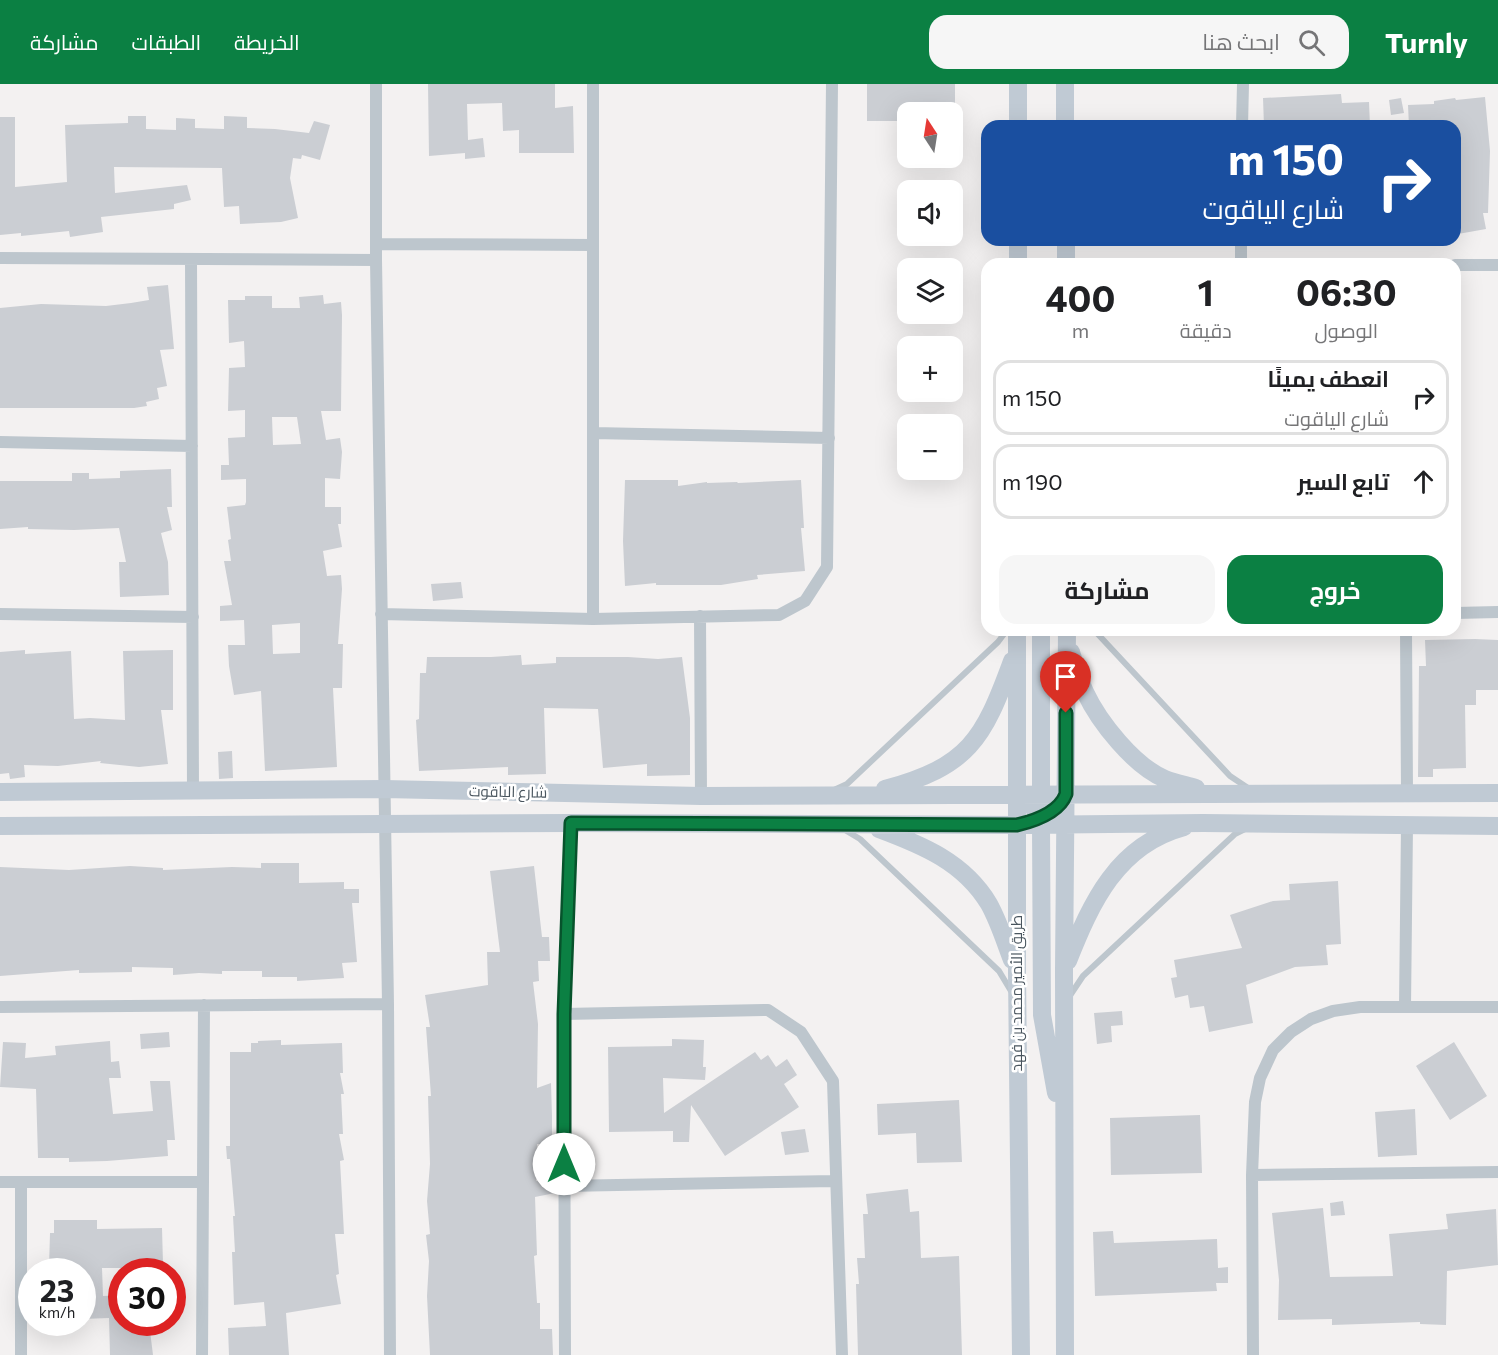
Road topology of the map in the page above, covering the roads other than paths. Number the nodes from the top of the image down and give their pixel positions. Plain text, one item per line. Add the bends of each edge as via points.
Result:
1 (376, 84) edge
2 (593, 84) edge
3 (832, 84) edge
4 (1018, 84) edge
5 (1065, 84) edge
6 (1243, 84) edge
7 (1018, 120) edge
8 (1065, 120) edge
9 (1242, 120) edge
10 (376, 244) junction
11 (593, 245) junction
12 (0, 258) edge
13 (191, 259) junction
14 (376, 260) junction
15 (1461, 265) edge
16 (1498, 265) edge
17 (593, 433) junction
18 (829, 438) junction
19 (0, 442) edge
20 (192, 446) junction
21 (1498, 612) edge
22 (1461, 613) edge
23 (0, 614) edge
24 (381, 614) junction
25 (700, 616) junction
26 (193, 617) junction
27 (593, 619) junction
28 (1002, 636) edge
29 (1017, 636) edge
30 (1041, 636) edge
31 (1067, 636) edge
32 (1100, 636) edge
33 (1406, 636) edge
34 (1017, 648) junction
35 (384, 789) junction
36 (0, 792) edge
37 (193, 792) junction
38 (1407, 792) junction
39 (1498, 793) edge
40 (1066, 794) junction
41 (1218, 794) junction
42 (1266, 794) junction
43 (862, 795) junction
44 (1017, 795) junction
45 (701, 796) junction
46 (814, 796) junction
47 (1041, 810) junction
48 (571, 823) junction
49 (1203, 823) junction
50 (1266, 823) junction
51 (385, 824) junction
52 (827, 825) junction
53 (869, 825) junction
54 (1017, 825) junction
55 (1066, 825) junction
56 (1407, 825) junction
57 (0, 826) edge
58 (1498, 826) edge
59 (1064, 971) junction
60 (1017, 972) junction
61 (388, 1004) junction
62 (204, 1005) junction
63 (0, 1007) edge
64 (1405, 1007) junction
65 (1498, 1007) edge
66 (1017, 1012) junction
67 (1064, 1012) junction
68 (564, 1014) junction
69 (1064, 1141) junction
70 (1498, 1172) edge
71 (1252, 1175) junction
72 (835, 1180) junction
73 (0, 1182) edge
74 (21, 1182) junction
75 (203, 1182) junction
76 (564, 1186) junction
77 (21, 1355) edge
78 (202, 1355) edge
79 (390, 1355) edge
80 (565, 1355) edge
81 (842, 1355) edge
82 (1021, 1355) edge
83 (1065, 1355) edge
84 (1253, 1355) edge

1 - 10 street
2 - 11 street
3 - 18 street
4 - 7 street
5 - 8 street
6 - 9 street
10 - 11 street
10 - 14 street
11 - 17 street
12 - 13 street
13 - 14 street
13 - 20 street
14 - 24 street
15 - 16 street
17 - 18 street
17 - 27 street
18 - 25 street via 828,567 805,601 779,615
19 - 20 street
20 - 26 street
21 - 22 street
23 - 26 street
24 - 27 street
24 - 35 street
25 - 27 street
25 - 45 street
26 - 37 street
28 - 46 lane via 847,784
29 - 34 street, طريق الأمير محمد بن فهد
30 - 47 street
31 - 40 street
31 - 41 street via 1085,693 1130,753 1165,779
32 - 42 lane via 1230,776
33 - 38 street
34 - 43 street via 991,715 968,747 918,780
34 - 44 street, طريق الأمير محمد بن فهد
35 - 37 street, شارع الياقوت
35 - 45 street, شارع الياقوت
35 - 51 street
36 - 37 street, شارع الياقوت
38 - 39 street
38 - 42 street
40 - 41 street
40 - 47 street
40 - 55 street
41 - 42 street
43 - 44 street, شارع الياقوت
43 - 46 street, شارع الياقوت
44 - 47 street
44 - 54 street, طريق الأمير محمد بن فهد
45 - 46 street, شارع الياقوت
47 - 54 street, شارع الياقوت
47 - 55 street
47 - 69 street via 1042,1015
48 - 51 street, شارع الياقوت
48 - 52 street, شارع الياقوت
48 - 68 street
49 - 50 street
49 - 55 street
49 - 59 street via 1153,840 1120,866 1093,902
50 - 56 street
50 - 67 lane via 1235,834 1083,976
51 - 57 street, شارع الياقوت
51 - 61 street
52 - 53 street, شارع الياقوت
52 - 66 lane via 860,839 999,971 1007,981
53 - 54 street, شارع الياقوت
53 - 60 street via 930,849 963,873 988,903
54 - 60 street, طريق الأمير محمد بن فهد
55 - 59 street
56 - 58 street
56 - 64 street
59 - 67 street
60 - 66 street, طريق الأمير محمد بن فهد
61 - 62 street
61 - 79 street
62 - 63 street
62 - 75 street
64 - 65 street
64 - 71 street via 1333,1011 1291,1032 1273,1050 1260,1078 1255,1102
66 - 82 street, طريق الأمير محمد بن فهد
67 - 69 street
68 - 72 street via 768,1010 801,1032 833,1081
68 - 76 street
69 - 83 street
70 - 71 street
71 - 84 street
72 - 76 street
72 - 81 street
73 - 74 street
74 - 75 street
74 - 77 street
75 - 78 street
76 - 80 street

